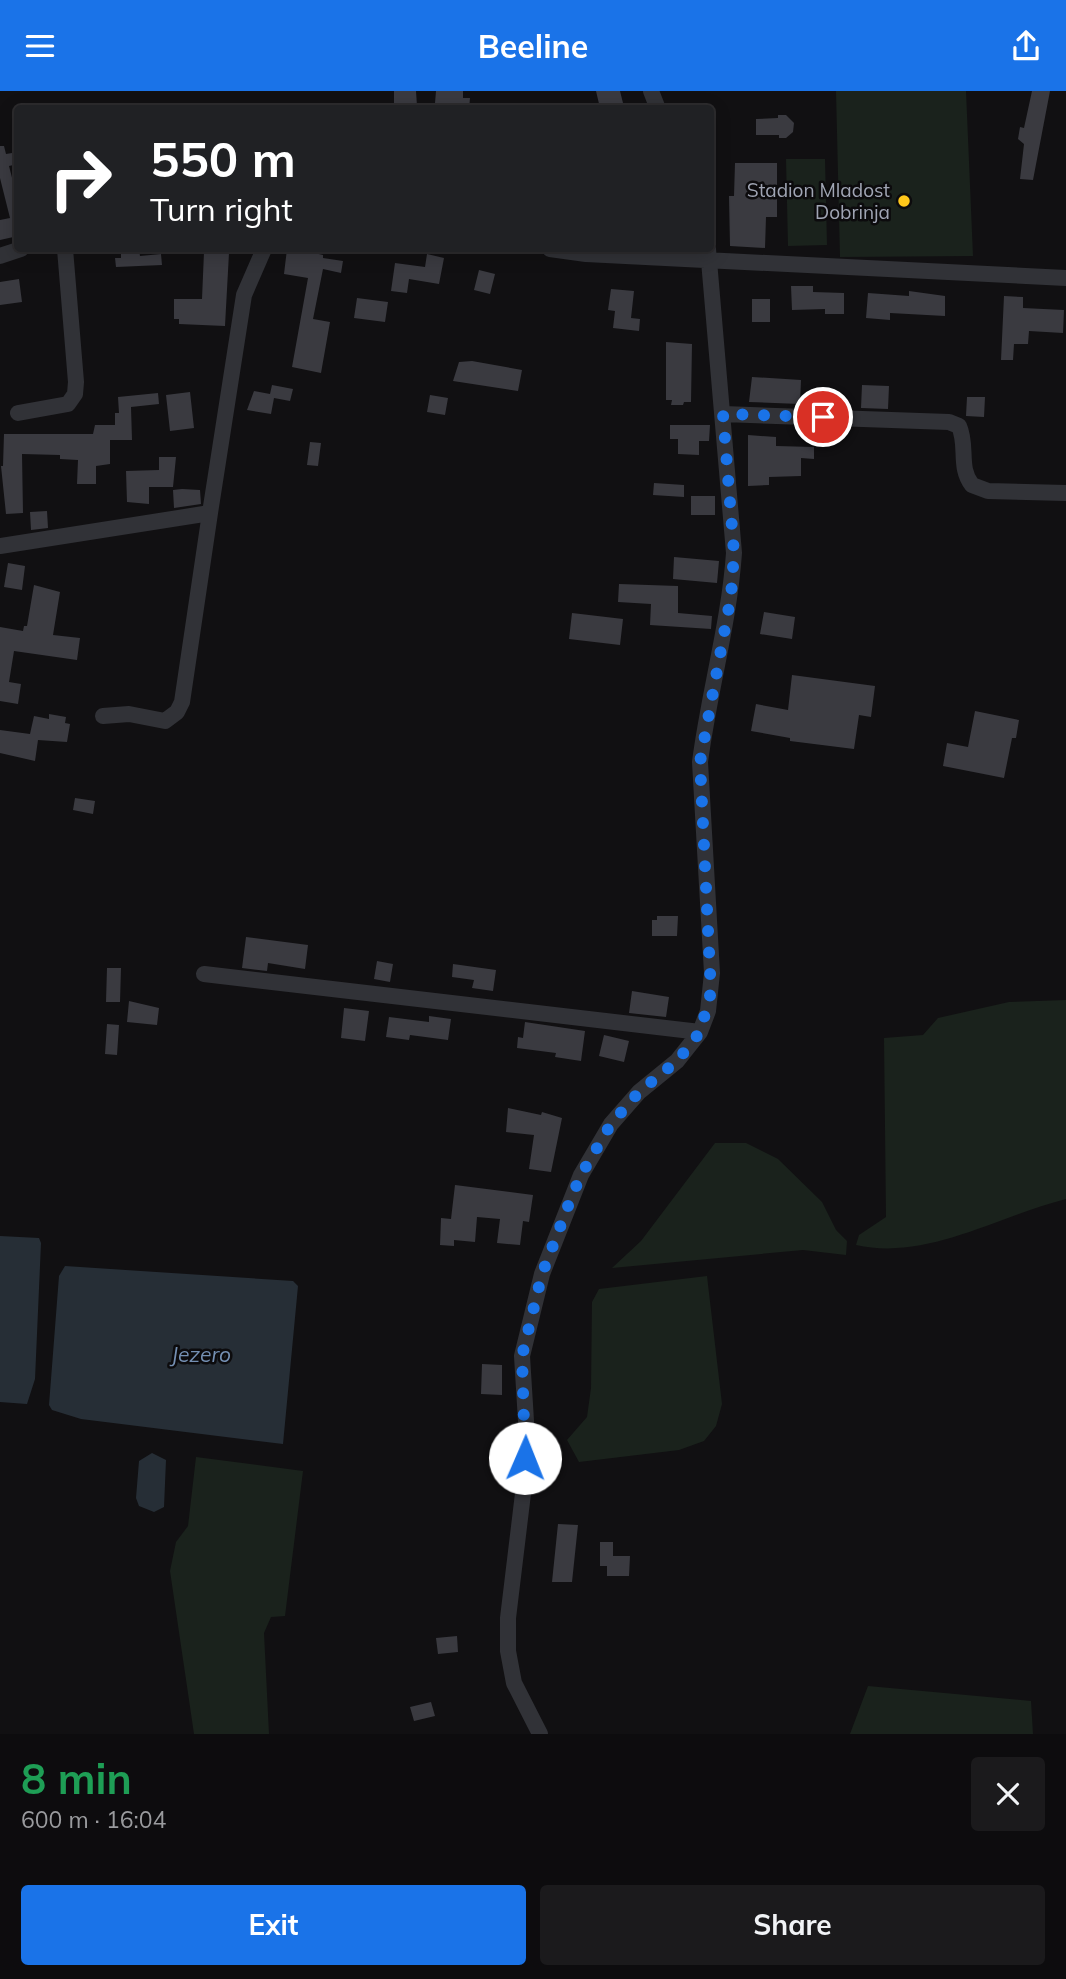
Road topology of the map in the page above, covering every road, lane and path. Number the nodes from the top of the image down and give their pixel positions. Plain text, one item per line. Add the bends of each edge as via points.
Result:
1 (65, 252) edge
2 (263, 252) edge
3 (572, 252) edge
4 (677, 253) edge
5 (710, 254) edge
6 (1066, 278) edge
7 (19, 413) dead end
8 (723, 414) junction
9 (1066, 493) edge
10 (211, 513) junction
11 (0, 546) edge
12 (103, 716) dead end
13 (204, 974) dead end
14 (700, 1032) junction
15 (532, 1732) edge

1 - 7 street via 75,394 68,404
2 - 10 street via 244,295
3 - 4 street
4 - 5 street
5 - 6 street
5 - 8 street
8 - 9 street via 949,422 959,426 963,436 963,468 972,485 988,491
8 - 14 street via 734,553 731,596 700,762 712,983
10 - 11 street
10 - 12 street via 177,712 165,721
13 - 14 street
14 - 15 street via 677,1061 639,1092 611,1124 581,1175 535,1297 522,1356 525,1477 508,1618 514,1683

